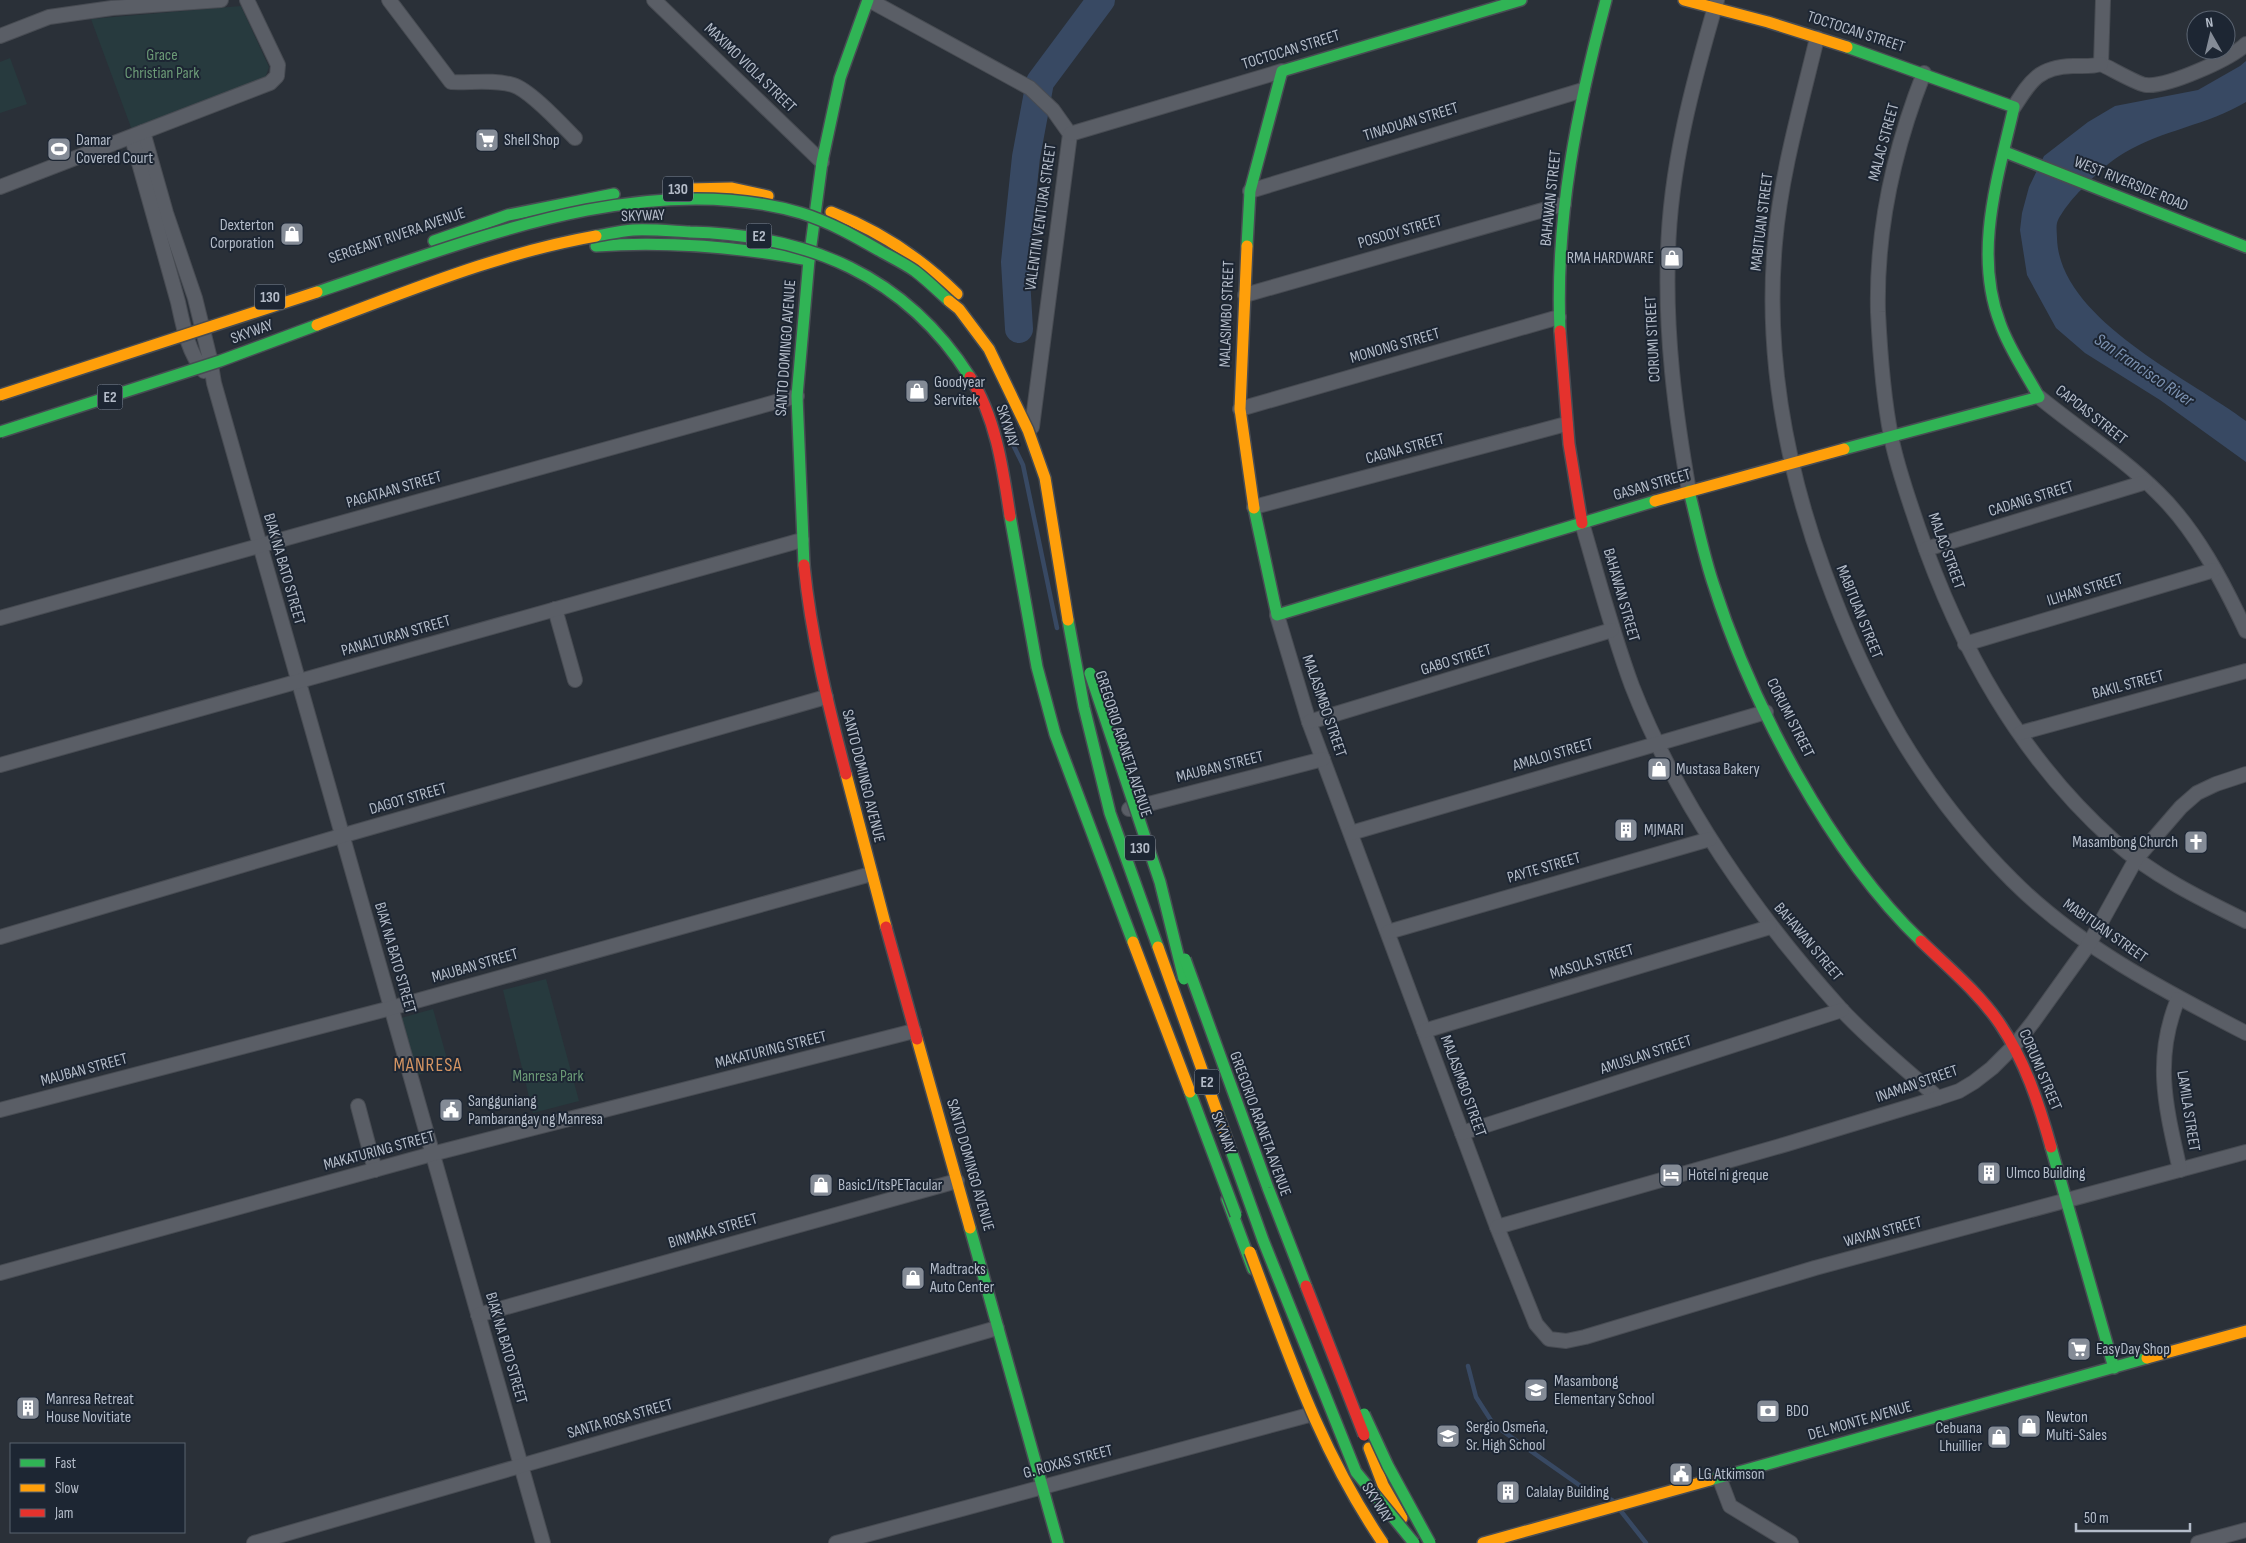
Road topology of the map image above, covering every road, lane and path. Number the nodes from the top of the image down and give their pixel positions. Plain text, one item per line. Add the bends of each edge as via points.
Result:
1 (221, 0) edge
2 (247, 0) edge
3 (389, 0) edge
4 (654, 0) edge
5 (869, 0) edge
6 (1521, 0) edge
7 (1606, 0) edge
8 (1684, 0) edge
9 (2103, 0) edge
10 (111, 4) edge
11 (1716, 4) edge
12 (0, 36) edge
13 (1818, 38) junction
14 (2246, 44) edge
15 (2100, 64) junction
16 (1282, 71) junction
17 (1924, 74) junction
18 (1583, 90) junction
19 (2014, 107) junction
20 (1070, 134) junction
21 (138, 135) junction
22 (575, 138) dead end
23 (2005, 152) junction
24 (822, 162) junction
25 (0, 187) edge
26 (657, 189) dead end
27 (1250, 190) junction
28 (628, 192) dead end
29 (1564, 204) junction
30 (816, 207) junction
31 (2246, 247) edge
32 (809, 260) junction
33 (1245, 294) junction
34 (1559, 317) junction
35 (200, 320) junction
36 (183, 326) junction
37 (204, 361) junction
38 (0, 388) edge
39 (0, 395) edge
40 (797, 396) junction
41 (2038, 397) junction
42 (1240, 409) junction
43 (1566, 424) junction
44 (0, 425) edge
45 (1032, 427) junction
46 (0, 432) edge
47 (1891, 436) junction
48 (1792, 463) junction
49 (2146, 482) junction
50 (1689, 491) junction
51 (1254, 507) junction
52 (1582, 523) junction
53 (802, 540) junction
54 (260, 546) junction
55 (1926, 549) junction
56 (2214, 570) junction
57 (1063, 595) junction
58 (555, 610) junction
59 (1276, 615) junction
60 (0, 618) edge
61 (1612, 630) junction
62 (2246, 631) edge
63 (1965, 644) junction
64 (1038, 666) junction
65 (2246, 671) edge
66 (575, 680) dead end
67 (298, 682) junction
68 (826, 697) junction
69 (1058, 698) dead end
70 (1766, 712) junction
71 (1074, 722) dead end
72 (1309, 722) junction
73 (2020, 733) junction
74 (1658, 743) junction
75 (1323, 759) junction
76 (0, 765) edge
77 (2246, 774) edge
78 (1126, 810) junction
79 (1084, 826) junction
80 (1350, 833) junction
81 (341, 836) junction
82 (1710, 839) junction
83 (2136, 859) junction
84 (871, 874) junction
85 (1160, 882) junction
86 (2246, 921) edge
87 (1770, 927) junction
88 (1388, 932) junction
89 (0, 937) edge
90 (2089, 944) junction
91 (2178, 998) junction
92 (391, 1008) junction
93 (1842, 1010) junction
94 (914, 1031) junction
95 (1424, 1031) junction
96 (2246, 1033) edge
97 (2014, 1046) junction
98 (1938, 1098) junction
99 (358, 1106) dead end
100 (0, 1110) edge
101 (1462, 1133) junction
102 (2246, 1152) edge
103 (432, 1154) junction
104 (375, 1170) junction
105 (2180, 1170) junction
106 (957, 1181) junction
107 (2066, 1201) junction
108 (1497, 1227) junction
109 (0, 1273) edge
110 (478, 1316) junction
111 (1536, 1324) joint
112 (997, 1328) junction
113 (2246, 1331) edge
114 (2114, 1368) junction
115 (1309, 1415) junction
116 (521, 1466) junction
117 (1719, 1477) junction
118 (1042, 1486) junction
119 (1358, 1514) junction
120 (2246, 1530) edge
121 (1499, 1541) edge
122 (254, 1543) edge
123 (543, 1543) edge
124 (836, 1543) edge
125 (1058, 1543) edge
126 (1379, 1543) edge
127 (1383, 1543) edge
128 (1409, 1543) edge
129 (1414, 1543) edge
130 (1418, 1543) edge
131 (1429, 1543) edge
132 (1436, 1543) edge
133 (1483, 1543) edge
134 (1790, 1543) edge
135 (2198, 1543) edge

1 - 10 street
2 - 21 street via 278,65 277,76 270,83
3 - 22 street via 451,82 491,81 515,85
4 - 24 street, MAXIMO VIOLA STREET
5 - 20 street, VALENTIN VENTURA STREET via 1030,88 1053,110
5 - 24 main road, SANTO DOMINGO AVENUE via 840,78
6 - 16 main road, TOCTOCAN STREET
7 - 18 main road, BAHAWAN STREET
8 - 11 main road, TOCTOCAN STREET
9 - 15 street
10 - 12 street via 49,17
11 - 13 main road, TOCTOCAN STREET
11 - 50 street, CORUMI STREET via 1683,131 1668,252 1672,376
13 - 17 main road, TOCTOCAN STREET
13 - 48 street, MABITUAN STREET via 1784,175 1775,243 1772,307 1775,361 1783,425
14 - 15 street via 2206,68 2180,78 2146,85
15 - 19 street via 2053,67 2043,71 2028,85
16 - 20 street, TOCTOCAN STREET
16 - 27 main road, MALASIMBO STREET
17 - 19 main road, TOCTOCAN STREET
17 - 47 street, MALAC STREET via 1895,159 1879,268 1878,310
18 - 27 street, TINADUAN STREET
18 - 29 main road, BAHAWAN STREET
19 - 23 main road, CAPOAS STREET
20 - 45 street, VALENTIN VENTURA STREET
21 - 25 street
21 - 35 street, BIAK NA BATO STREET
21 - 36 street, BIAK NA BATO STREET
23 - 31 main road, WEST RIVERSIDE ROAD
23 - 41 main road, CAPOAS STREET via 1988,230 1988,282 1999,322
24 - 30 main road, SANTO DOMINGO AVENUE
26 - 30 main road, 130 via 732,188
27 - 33 main road, MALASIMBO STREET
28 - 35 main road, SERGEANT RIVERA AVENUE / 130 via 582,198 508,215
29 - 33 street, POSOOY STREET
29 - 34 main road, BAHAWAN STREET
30 - 32 main road, SANTO DOMINGO AVENUE
30 - 45 main road, GREGORIO ARANETA AVENUE / 130 via 882,234 928,265 997,342 1011,367
32 - 37 main road via 755,250 670,242 597,246 496,270
32 - 40 main road, SANTO DOMINGO AVENUE
32 - 79 main road via 856,282 902,312 950,361 968,385 1006,472 1059,737
33 - 42 main road, MALASIMBO STREET
34 - 42 street, MONONG STREET
34 - 43 main road, BAHAWAN STREET
35 - 36 main road, SERGEANT RIVERA AVENUE / 130
35 - 37 street, BIAK NA BATO STREET
36 - 37 street, BIAK NA BATO STREET
36 - 38 main road, SERGEANT RIVERA AVENUE / 130
37 - 44 main road
37 - 54 street, BIAK NA BATO STREET via 214,383
39 - 57 main road, SKYWAY / E2, bridge via 531,222 609,206 682,198 750,203 801,213 846,231 915,272 959,309 989,349 1028,430 1045,478
40 - 53 main road, SANTO DOMINGO AVENUE
40 - 54 street, PAGATAAN STREET
41 - 47 main road, GASAN STREET
41 - 49 street, CAPOAS STREET
42 - 51 main road, MALASIMBO STREET
43 - 51 street, CAGNA STREET
43 - 52 main road, BAHAWAN STREET
45 - 78 main road, GREGORIO ARANETA AVENUE / 130 via 1070,626 1097,724
46 - 64 main road, SKYWAY / E2, bridge via 220,361 495,260 568,241 633,230 756,236 809,249 857,270 903,302 935,330 959,360 986,412 1003,469 1023,596
47 - 48 main road, GASAN STREET
47 - 55 street, MALAC STREET
48 - 50 main road, GASAN STREET
48 - 90 street, MABITUAN STREET via 1813,539 1842,621 1896,733 1966,832 2013,882
49 - 55 street, CADANG STREET
49 - 56 street, CAPOAS STREET via 2184,521
50 - 52 main road, GASAN STREET
50 - 70 main road, CORUMI STREET via 1713,582
51 - 59 main road, MALASIMBO STREET
52 - 59 main road, GASAN STREET
52 - 61 street, BAHAWAN STREET
53 - 58 street, PANALTURAN STREET
53 - 68 main road, SANTO DOMINGO AVENUE via 808,602
54 - 60 street, PAGATAAN STREET
54 - 67 street, BIAK NA BATO STREET
55 - 63 street, MALAC STREET
56 - 62 street, CAPOAS STREET
56 - 63 street, ILIHAN STREET
57 - 85 main road, SKYWAY / E2, bridge
57 - 129 main road, SKYWAY / E2, bridge via 1084,707 1110,813 1264,1240 1356,1472
58 - 66 street
58 - 67 street, PANALTURAN STREET
59 - 72 street, MALASIMBO STREET
61 - 72 street, GABO STREET
61 - 74 street, BAHAWAN STREET
63 - 73 street, MALAC STREET
64 - 69 main road, SKYWAY / E2
64 - 127 main road, SKYWAY / E2, bridge via 1058,743 1308,1405 1335,1465
65 - 73 street, BAKIL STREET
67 - 76 street, PANALTURAN STREET
67 - 81 street, BIAK NA BATO STREET
68 - 81 street, DAGOT STREET
68 - 84 main road, SANTO DOMINGO AVENUE
70 - 74 street, AMALOI STREET
70 - 97 main road, CORUMI STREET via 1830,825 1882,899 1918,939 1970,987 1996,1016
71 - 130 main road, SKYWAY / E2, bridge via 1136,823 1320,1325 1383,1484
72 - 75 street, MALASIMBO STREET
73 - 83 street, MALAC STREET via 2051,776
74 - 80 street, AMALOI STREET
74 - 82 street, BAHAWAN STREET
75 - 78 street, MAUBAN STREET
75 - 80 street, MALASIMBO STREET
77 - 83 street, INAMAN STREET via 2197,793
78 - 79 main road
78 - 132 main road, GREGORIO ARANETA AVENUE / 130 via 1336,1375 1374,1451 1414,1517
79 - 115 main road
80 - 88 street, MALASIMBO STREET
81 - 89 street, DAGOT STREET
81 - 92 street, BIAK NA BATO STREET
82 - 87 street, BAHAWAN STREET
82 - 88 street, PAYTE STREET
83 - 86 street, MALAC STREET via 2208,903
83 - 90 street, INAMAN STREET
84 - 92 street, MAUBAN STREET
84 - 94 main road, SANTO DOMINGO AVENUE
85 - 131 main road, SKYWAY / E2, bridge via 1204,989 1347,1378
85 - 131 main road, SKYWAY / E2, bridge via 1188,993 1335,1392 1360,1448
87 - 93 street, BAHAWAN STREET
87 - 95 street, MASOLA STREET
88 - 95 street, MALASIMBO STREET
90 - 91 street, MABITUAN STREET
90 - 97 street, INAMAN STREET
91 - 96 street, MABITUAN STREET
91 - 105 street, LAMILA STREET via 2164,1051 2163,1073 2167,1111
92 - 100 street, MAUBAN STREET
92 - 103 street, BIAK NA BATO STREET
93 - 98 street, BAHAWAN STREET
93 - 101 street, AMUSLAN STREET
94 - 103 street, MAKATURING STREET
94 - 106 main road, SANTO DOMINGO AVENUE
95 - 101 street, MALASIMBO STREET
97 - 98 street, INAMAN STREET via 1974,1082
97 - 107 main road, CORUMI STREET via 2032,1089
98 - 108 street, INAMAN STREET
99 - 104 street
101 - 108 street, MALASIMBO STREET
102 - 105 street, WAYAN STREET
103 - 104 street, MAKATURING STREET
103 - 110 street, BIAK NA BATO STREET
104 - 109 street, MAKATURING STREET
105 - 107 street, WAYAN STREET
106 - 110 street, BINMAKA STREET
106 - 112 main road, SANTO DOMINGO AVENUE
107 - 111 street, WAYAN STREET via 1815,1268 1574,1340 1549,1339
107 - 114 main road, CORUMI STREET
108 - 111 street, MALASIMBO STREET
110 - 116 street, BIAK NA BATO STREET
112 - 116 street, SANTA ROSA STREET
112 - 118 main road, SANTO DOMINGO AVENUE
113 - 114 main road, DEL MONTE AVENUE
114 - 117 main road, DEL MONTE AVENUE
115 - 118 street, G. ROXAS STREET
115 - 119 main road
116 - 122 street, SANTA ROSA STREET
116 - 123 street, BIAK NA BATO STREET
117 - 121 main road, DEL MONTE AVENUE
117 - 134 street via 1730,1506
118 - 124 street, G. ROXAS STREET
118 - 125 main road, SANTO DOMINGO AVENUE
119 - 126 main road
119 - 128 main road via 1383,1516
120 - 135 street
121 - 133 main road, DEL MONTE AVENUE

